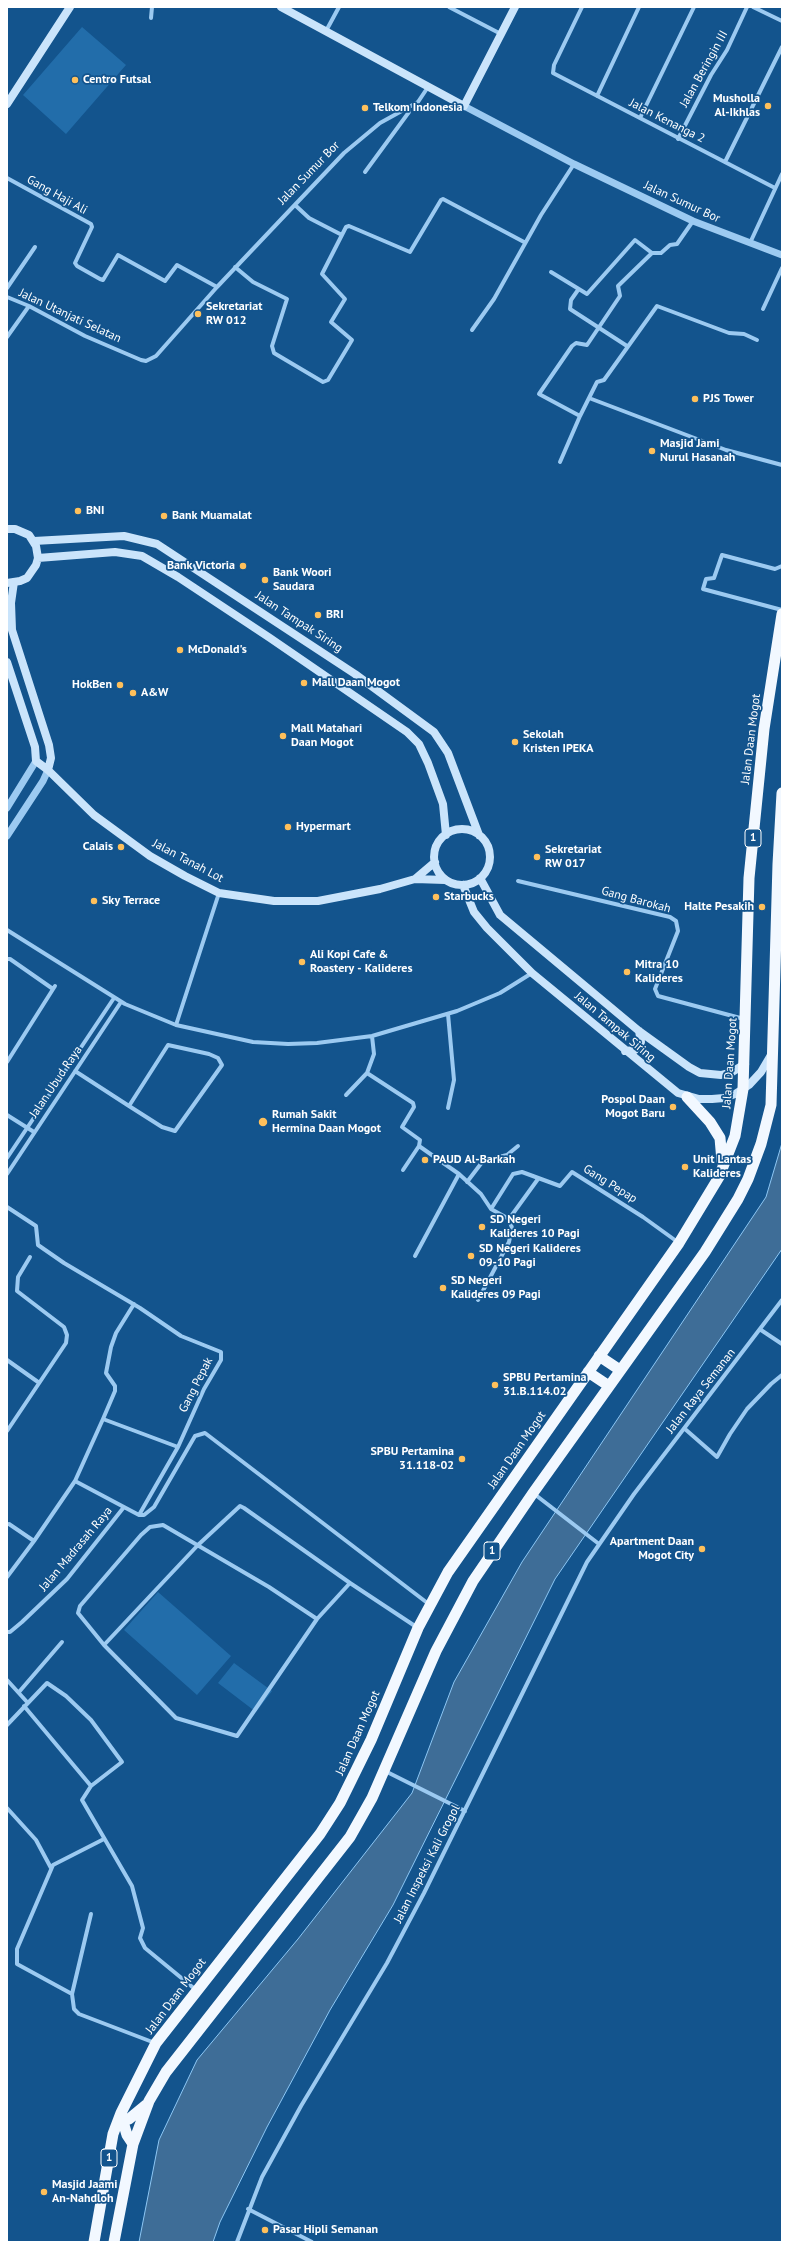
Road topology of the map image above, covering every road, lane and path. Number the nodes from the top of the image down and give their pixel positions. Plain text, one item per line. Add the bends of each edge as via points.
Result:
1 (70, 7) edge
2 (152, 7) edge
3 (281, 7) edge
4 (339, 7) edge
5 (449, 7) edge
6 (515, 7) edge
7 (582, 7) edge
8 (639, 7) edge
9 (694, 7) edge
10 (747, 7) edge
11 (753, 7) edge
12 (151, 18) dead end
13 (782, 21) edge
14 (326, 31) junction
15 (500, 34) junction
16 (782, 47) edge
17 (426, 91) junction
18 (597, 96) junction
19 (7, 104) edge
20 (464, 106) junction
21 (408, 107) junction
22 (640, 118) junction
23 (678, 139) junction
24 (725, 162) junction
25 (573, 166) junction
26 (364, 172) dead end
27 (782, 174) edge
28 (7, 178) edge
29 (775, 188) junction
30 (294, 205) junction
31 (692, 223) junction
32 (342, 235) junction
33 (524, 242) junction
34 (750, 244) junction
35 (35, 247) dead end
36 (652, 252) junction
37 (782, 254) edge
38 (236, 267) junction
39 (782, 268) edge
40 (551, 272) dead end
41 (217, 287) junction
42 (7, 288) edge
43 (578, 290) junction
44 (7, 298) edge
45 (29, 306) junction
46 (763, 309) dead end
47 (600, 328) junction
48 (472, 330) dead end
49 (7, 337) edge
50 (757, 340) dead end
51 (627, 346) junction
52 (146, 361) joint
53 (589, 398) junction
54 (580, 416) junction
55 (560, 462) dead end
56 (782, 465) edge
57 (7, 530) edge
58 (34, 541) junction
59 (38, 558) junction
60 (782, 566) edge
61 (11, 582) edge
62 (782, 610) edge
63 (782, 614) edge
64 (781, 627) edge
65 (7, 662) edge
66 (36, 761) junction
67 (48, 770) junction
68 (782, 798) edge
69 (7, 808) edge
70 (446, 835) junction
71 (479, 835) junction
72 (7, 836) edge
73 (781, 845) edge
74 (435, 862) junction
75 (780, 864) edge
76 (480, 878) junction
77 (415, 879) junction
78 (445, 880) junction
79 (518, 881) dead end
80 (463, 885) junction
81 (219, 893) junction
82 (7, 930) edge
83 (7, 959) edge
84 (532, 973) junction
85 (114, 998) junction
86 (121, 1002) junction
87 (448, 1014) junction
88 (746, 1020) junction
89 (176, 1025) junction
90 (639, 1031) junction
91 (372, 1036) junction
92 (773, 1048) junction
93 (625, 1051) junction
94 (7, 1062) edge
95 (745, 1064) junction
96 (75, 1071) junction
97 (367, 1073) junction
98 (744, 1089) junction
99 (346, 1095) dead end
100 (687, 1097) junction
101 (129, 1106) junction
102 (448, 1108) dead end
103 (7, 1115) edge
104 (27, 1128) junction
105 (34, 1132) junction
106 (418, 1146) junction
107 (518, 1146) dead end
108 (7, 1158) edge
109 (403, 1170) dead end
110 (722, 1170) junction
111 (7, 1174) edge
112 (458, 1174) junction
113 (538, 1179) junction
114 (467, 1182) junction
115 (8, 1206) edge
116 (491, 1209) junction
117 (509, 1219) junction
118 (680, 1243) junction
119 (415, 1256) dead end
120 (30, 1258) dead end
121 (478, 1300) dead end
122 (782, 1300) edge
123 (134, 1304) junction
124 (780, 1307) edge
125 (761, 1330) junction
126 (782, 1344) edge
127 (599, 1356) junction
128 (7, 1360) edge
129 (620, 1370) junction
130 (588, 1372) junction
131 (782, 1375) edge
132 (38, 1382) junction
133 (608, 1386) junction
134 (103, 1419) junction
135 (684, 1429) junction
136 (7, 1430) edge
137 (178, 1448) junction
138 (75, 1481) junction
139 (533, 1493) junction
140 (634, 1494) joint
141 (124, 1507) junction
142 (139, 1516) junction
143 (9, 1524) dead end
144 (34, 1542) junction
145 (599, 1544) junction
146 (198, 1545) junction
147 (7, 1576) edge
148 (350, 1583) junction
149 (430, 1605) junction
150 (317, 1620) junction
151 (418, 1628) junction
152 (7, 1632) edge
153 (62, 1642) dead end
154 (104, 1645) junction
155 (7, 1680) edge
156 (19, 1692) junction
157 (25, 1704) junction
158 (7, 1725) edge
159 (387, 1772) junction
160 (91, 1786) junction
161 (7, 1808) edge
162 (462, 1810) junction
163 (104, 1839) junction
164 (51, 1868) junction
165 (91, 1914) dead end
166 (196, 1990) junction
167 (72, 1994) junction
168 (156, 2043) junction
169 (149, 2101) junction
170 (120, 2120) junction
171 (133, 2144) junction
172 (248, 2209) junction
173 (94, 2242) edge
174 (114, 2242) edge
175 (237, 2242) edge
176 (312, 2242) edge

1 - 19 main road
2 - 12 street
3 - 14 main road, Jalan Sumur Bor
4 - 14 street
5 - 15 street
6 - 15 main road
7 - 18 street, Jalan Kenanga 2 via 553,70 557,76
8 - 18 street
9 - 22 street
10 - 23 street, Jalan Beringin III via 727,50
11 - 13 street
14 - 17 main road, Jalan Sumur Bor
15 - 20 main road
16 - 24 street
17 - 20 main road, Jalan Sumur Bor
17 - 21 street, Jalan Sumur Bor via 418,102
18 - 22 street, Jalan Kenanga 2
20 - 25 street, Jalan Sumur Bor
21 - 26 street via 409,112
21 - 30 street, Jalan Sumur Bor via 380,123 344,153
22 - 23 street, Jalan Kenanga 2
23 - 24 street, Jalan Kenanga 2
24 - 29 street, Jalan Kenanga 2
25 - 31 street, Jalan Sumur Bor
25 - 33 street
27 - 29 street
28 - 41 street, Gang Haji Ali via 91,224 92,227 76,263 100,279 102,280 118,255 164,281 177,265
29 - 34 street
30 - 32 street via 309,218
30 - 38 street, Jalan Sumur Bor
31 - 34 street, Jalan Sumur Bor
31 - 36 street via 678,244 661,253
32 - 33 street via 346,227 350,226 410,252 440,200 443,199
32 - 38 street via 322,274 345,299 331,322 352,340 328,380 323,382 274,353 272,346 287,299 254,282
33 - 48 street via 494,299
34 - 37 street, Jalan Sumur Bor
35 - 42 street
36 - 43 street via 635,240 587,294
36 - 47 street via 618,286 620,296
38 - 41 street, Jalan Sumur Bor
39 - 46 street
40 - 43 street
41 - 52 street, Jalan Sumur Bor via 156,356
43 - 47 street via 571,300 570,309
44 - 45 street, Jalan Utanjati Selatan
45 - 49 street
45 - 52 street, Jalan Utanjati Selatan via 85,336
47 - 51 street
47 - 54 street via 587,345 576,343 572,346 539,394
50 - 51 street via 744,334 729,333 657,306
51 - 53 street via 604,380 598,382
53 - 54 street
53 - 56 street via 726,450
54 - 55 street
57 - 58 main road via 22,531
58 - 59 main road
58 - 71 main road, Jalan Tampak Siring via 124,536 156,544 355,674 434,732 448,753
59 - 61 main road via 27,578
59 - 70 main road via 122,552 142,556 270,638 407,732 419,744 442,804
60 - 62 street via 775,569 722,555 714,578 706,579 703,589
61 - 67 main road via 12,630 49,746 51,758
63 - 64 highway, Jalan Daan Mogot / 1
64 - 88 highway, Jalan Daan Mogot / 1 via 764,729 749,878
65 - 66 main road via 35,747
66 - 67 main road, Jalan Tanah Lot
66 - 69 street
67 - 72 street
67 - 81 main road, Jalan Tanah Lot via 94,815 150,856
68 - 73 highway, 1
70 - 71 main road via 462,830
70 - 74 main road via 436,847
71 - 76 main road via 486,842 490,862
73 - 75 highway, 1
74 - 77 main road, Jalan Tanah Lot
74 - 78 main road via 438,872
75 - 92 highway, 1
76 - 80 main road
76 - 90 main road, Jalan Tampak Siring via 500,915
77 - 78 main road, Jalan Tanah Lot
77 - 81 main road, Jalan Tanah Lot via 318,901 274,901
78 - 80 main road
79 - 88 street, Gang Barokah via 670,917 676,921 678,931 655,989 658,996
80 - 84 main road, Jalan Tampak Siring via 474,912
81 - 89 street
82 - 85 street
83 - 94 street via 54,988
84 - 87 street via 500,993
84 - 93 main road, Jalan Tampak Siring
85 - 86 street
85 - 104 street, Jalan Ubud Raya
86 - 89 street
86 - 96 street, Jalan Ubud Raya
87 - 91 street
87 - 102 street via 454,1080
88 - 95 highway, Jalan Daan Mogot / 1
89 - 91 street via 253,1042 288,1044
90 - 93 main road via 639,1046 635,1050
90 - 95 main road, Jalan Tampak Siring via 700,1072 721,1075
91 - 97 street via 374,1054
92 - 98 main road, Jalan Tampak Siring via 761,1072
92 - 129 highway, 1 via 771,1105 767,1125 748,1179 705,1252
93 - 100 main road, Jalan Tampak Siring via 671,1089
95 - 98 highway, Jalan Daan Mogot / 1
96 - 101 street
96 - 105 street, Jalan Ubud Raya
97 - 99 street
97 - 106 street via 414,1103 402,1127 420,1140
98 - 100 main road, Jalan Tampak Siring via 724,1098
98 - 110 highway, Jalan Daan Mogot / 1 via 735,1136
100 - 110 highway via 710,1122 720,1138
101 - 101 street via 162,1127 175,1131 222,1065 218,1058 209,1054 168,1046
103 - 104 street
104 - 105 street
104 - 108 street, Jalan Ubud Raya
105 - 111 street, Jalan Ubud Raya
106 - 109 street
106 - 112 street
107 - 114 street via 507,1155 483,1160
110 - 118 highway, Jalan Daan Mogot / 1
112 - 114 street
112 - 119 street
113 - 116 street via 522,1172 513,1174
113 - 117 street
113 - 118 street, Gang Pepap via 560,1186 572,1172
114 - 116 street via 481,1194
115 - 123 street, Gang Pepak via 36,1226 38,1245
116 - 117 street
117 - 121 street via 512,1228 508,1242
118 - 127 highway, Jalan Daan Mogot / 1
120 - 132 street via 18,1277 17,1291 64,1327 67,1335 66,1343
122 - 124 street, Jalan Raya Semanan
123 - 134 street via 110,1347 106,1373 115,1386 115,1391
123 - 137 street, Gang Pepak via 182,1336 221,1352 221,1360 190,1416
124 - 125 street, Jalan Raya Semanan
125 - 126 street
125 - 135 street, Jalan Raya Semanan
127 - 129 highway
127 - 130 highway, Jalan Daan Mogot / 1
128 - 132 street
129 - 133 highway, 1
130 - 133 highway
130 - 149 highway, Jalan Daan Mogot / 1 via 461,1552
131 - 135 street via 747,1409 717,1457
132 - 136 street
133 - 139 highway, 1
134 - 137 street
134 - 138 street
135 - 140 street, Jalan Raya Semanan
137 - 142 street, Gang Pepak
138 - 141 street, Jalan Madrasah Raya
138 - 144 street
139 - 145 street
139 - 159 highway, 1 via 462,1600 436,1651
140 - 145 street, Jalan Inspeksi Kali Grogol
141 - 142 street, Jalan Madrasah Raya
141 - 152 street, Jalan Madrasah Raya via 67,1579 22,1622
142 - 149 street via 154,1507 195,1436 205,1433
143 - 144 street
144 - 147 street
145 - 162 street, Jalan Inspeksi Kali Grogol via 577,1581
146 - 148 street via 238,1507 242,1507
146 - 150 street via 269,1587
146 - 154 street
146 - 154 street via 163,1525 150,1526 140,1534 79,1608 78,1613
148 - 150 street
148 - 151 street
149 - 151 highway, Jalan Daan Mogot / 1
150 - 154 street via 237,1736 176,1718
151 - 166 highway, Jalan Daan Mogot / 1 via 371,1740 340,1804 320,1834
153 - 156 street
155 - 156 street
156 - 157 street
157 - 158 street
157 - 160 street
157 - 160 street via 47,1683 66,1696 91,1720 122,1762
159 - 162 street
159 - 169 highway, 1 via 350,1837 185,2046
160 - 163 street via 82,1800
161 - 164 street via 36,1840
162 - 172 street, Jalan Inspeksi Kali Grogol via 388,1963 300,2106
163 - 164 street via 57,1862
163 - 166 street via 132,1886 143,1928 140,1938 145,1948
164 - 167 street via 17,1949 17,1964
165 - 167 street
166 - 168 highway, Jalan Daan Mogot / 1
167 - 168 street via 74,2009 79,2014
168 - 170 highway, Jalan Daan Mogot / 1
169 - 170 highway via 134,2116
169 - 171 highway, 1
170 - 171 highway
170 - 173 highway, Jalan Daan Mogot / 1 via 112,2140
171 - 174 highway, 1
172 - 175 street, Jalan Inspeksi Kali Grogol
172 - 176 street

